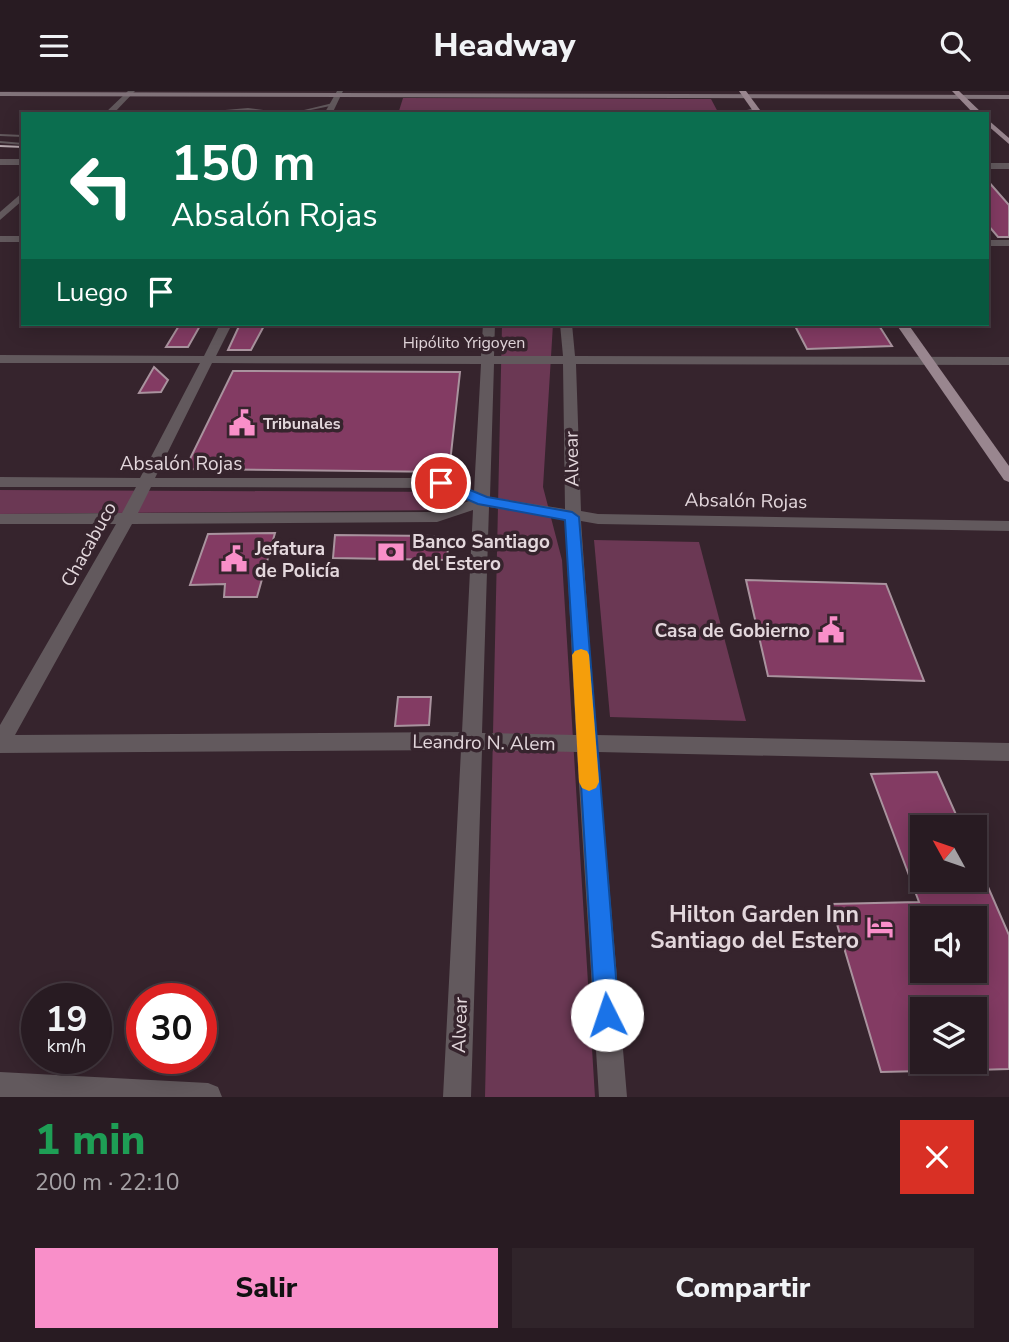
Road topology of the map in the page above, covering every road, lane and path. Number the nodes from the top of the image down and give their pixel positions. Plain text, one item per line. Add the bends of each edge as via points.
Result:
1 (339, 92) edge
2 (130, 93) edge
3 (543, 93) edge
4 (744, 93) edge
5 (0, 94) edge
6 (958, 94) edge
7 (1009, 97) edge
8 (333, 104) junction
9 (306, 110) dead end
10 (110, 112) edge
11 (208, 112) edge
12 (274, 112) edge
13 (329, 112) edge
14 (757, 112) edge
15 (977, 112) edge
16 (989, 123) edge
17 (0, 135) edge
18 (21, 136) edge
19 (0, 142) edge
20 (1009, 142) edge
21 (21, 144) edge
22 (0, 162) edge
23 (21, 162) edge
24 (989, 166) edge
25 (1009, 166) edge
26 (21, 197) edge
27 (0, 217) edge
28 (0, 239) edge
29 (21, 239) edge
30 (989, 243) edge
31 (1009, 243) edge
32 (225, 326) edge
33 (489, 326) edge
34 (566, 326) edge
35 (903, 326) edge
36 (0, 359) edge
37 (208, 359) junction
38 (570, 359) junction
39 (487, 360) junction
40 (928, 361) junction
41 (1009, 361) edge
42 (1009, 477) edge
43 (0, 482) edge
44 (145, 484) junction
45 (483, 501) junction
46 (572, 517) junction
47 (0, 519) edge
48 (127, 519) junction
49 (1009, 526) edge
50 (470, 741) junction
51 (586, 743) junction
52 (0, 744) edge
53 (1009, 752) edge
54 (0, 1086) edge
55 (208, 1097) edge
56 (457, 1097) edge
57 (613, 1097) edge

1 - 2 main road
1 - 3 main road
1 - 8 street
2 - 5 main road
2 - 10 street
3 - 4 main road
4 - 6 main road
4 - 14 main road
6 - 7 main road
6 - 15 main road
8 - 9 lane
8 - 13 street
11 - 12 lane
16 - 20 main road
17 - 18 lane
19 - 21 lane
22 - 23 street
24 - 25 street
26 - 27 street
28 - 29 street
30 - 31 street
32 - 37 street, Chacabuco
33 - 39 street, Alvear
34 - 38 street, Alvear
35 - 40 main road
36 - 37 street, Hipólito Yrigoyen
37 - 39 street, Hipólito Yrigoyen
37 - 44 street, Chacabuco
38 - 39 street, Hipólito Yrigoyen
38 - 40 street, Hipólito Yrigoyen
38 - 46 street, Alvear
39 - 45 street, Alvear
40 - 41 street, Hipólito Yrigoyen
40 - 42 main road
43 - 44 street, Absalón Rojas
44 - 45 street, Absalón Rojas via 441,483
44 - 48 street, Chacabuco
45 - 46 street, Absalón Rojas
45 - 48 street, Absalón Rojas via 437,517
45 - 50 street, Alvear
46 - 49 street, Absalón Rojas
46 - 51 street, Alvear
47 - 48 street, Absalón Rojas
48 - 52 street, Chacabuco
50 - 51 street, Leandro N. Alem
50 - 52 street, Leandro N. Alem
50 - 56 street, Alvear
51 - 53 street, Leandro N. Alem
51 - 57 street, Alvear
54 - 55 street

